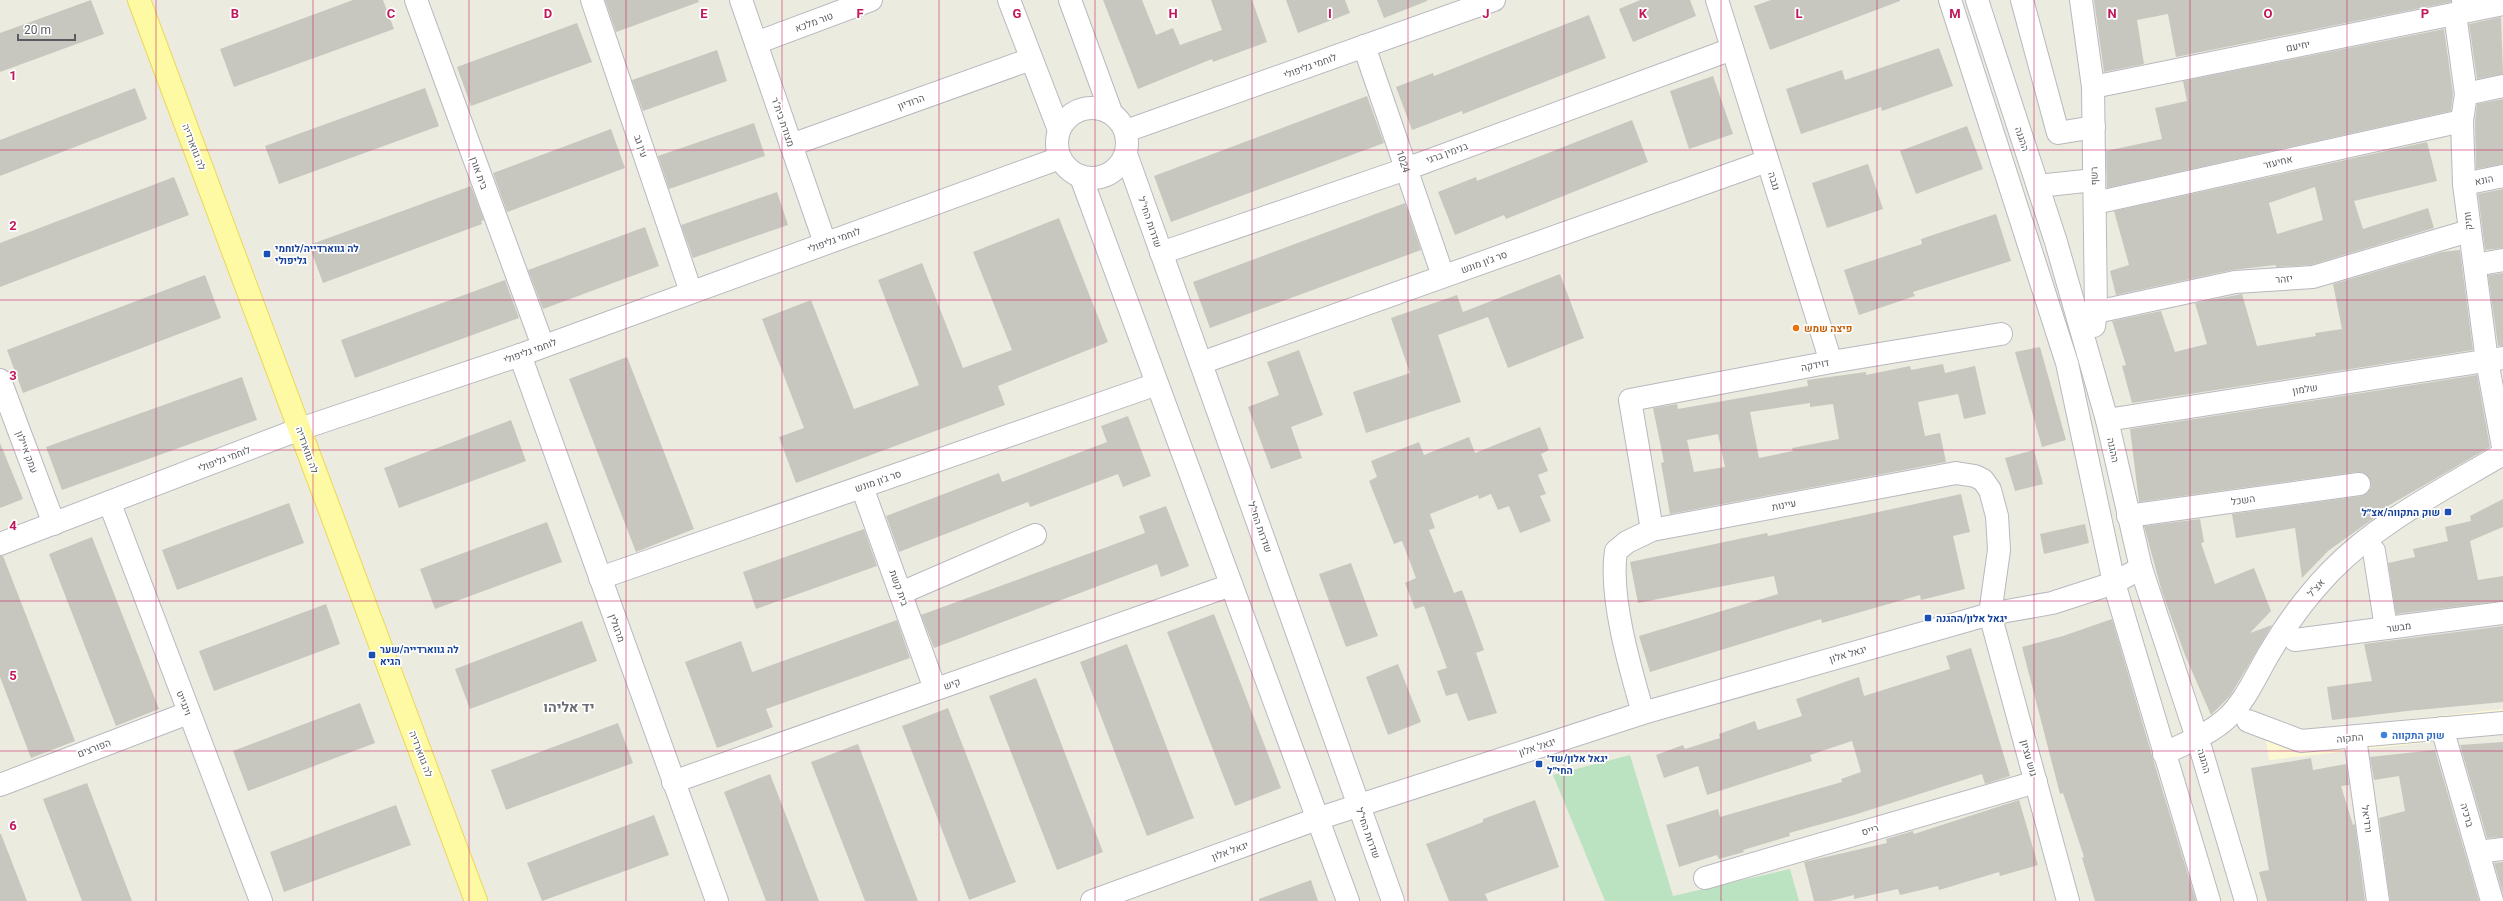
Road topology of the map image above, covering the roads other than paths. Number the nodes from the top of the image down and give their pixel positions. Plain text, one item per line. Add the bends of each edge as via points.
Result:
1 (139, 0) edge
2 (416, 0) edge
3 (592, 0) edge
4 (741, 0) edge
5 (871, 0) edge
6 (1009, 0) edge
7 (1070, 0) edge
8 (1494, 0) edge
9 (1717, 0) edge
10 (1950, 0) edge
11 (1977, 0) edge
12 (2022, 0) edge
13 (2081, 0) edge
14 (2503, 4) edge
15 (2459, 7) edge
16 (756, 43) junction
17 (1364, 46) junction
18 (1732, 49) junction
19 (1031, 59) junction
20 (2503, 86) edge
21 (2092, 87) junction
22 (2466, 94) junction
23 (1111, 112) junction
24 (2462, 121) junction
25 (2094, 127) junction
26 (1059, 130) junction
27 (1126, 131) junction
28 (791, 145) junction
29 (1126, 154) junction
30 (1060, 158) junction
31 (1767, 160) junction
32 (1406, 169) junction
33 (2503, 176) edge
34 (1081, 177) junction
35 (2094, 180) junction
36 (2464, 184) junction
37 (2038, 186) junction
38 (2095, 203) junction
39 (2469, 231) junction
40 (826, 243) junction
41 (1161, 253) junction
42 (2503, 260) edge
43 (2475, 265) junction
44 (1443, 276) junction
45 (691, 292) junction
46 (2096, 312) junction
47 (2001, 334) dead end
48 (543, 346) junction
49 (2088, 352) junction
50 (520, 355) junction
51 (2495, 360) edge
52 (1831, 362) junction
53 (1200, 363) junction
54 (0, 380) edge
55 (1157, 384) junction
56 (2107, 420) junction
57 (300, 430) junction
58 (2503, 447) edge
59 (2503, 454) edge
60 (2359, 484) dead end
61 (862, 487) junction
62 (110, 504) junction
63 (2128, 516) junction
64 (54, 524) junction
65 (1652, 530) junction
66 (1035, 534) dead end
67 (0, 544) edge
68 (2374, 551) dead end
69 (2141, 568) junction
70 (2112, 576) junction
71 (600, 578) junction
72 (1230, 585) junction
73 (901, 593) junction
74 (2503, 613) edge
75 (1990, 614) junction
76 (2386, 628) junction
77 (2295, 640) dead end
78 (935, 689) junction
79 (188, 713) junction
80 (1643, 713) junction
81 (2248, 721) dead end
82 (2503, 723) edge
83 (2442, 728) junction
84 (2196, 736) junction
85 (2355, 738) junction
86 (2164, 754) junction
87 (673, 782) junction
88 (2036, 782) junction
89 (0, 785) edge
90 (1359, 806) junction
91 (1317, 819) junction
92 (2503, 849) edge
93 (2478, 852) junction
94 (1705, 878) dead end
95 (261, 901) edge
96 (476, 901) edge
97 (716, 901) edge
98 (1092, 901) edge
99 (1348, 901) edge
100 (1393, 901) edge
101 (2068, 901) edge
102 (2209, 901) edge
103 (2246, 901) edge
104 (2378, 901) edge
105 (2492, 901) edge

1 - 57 main road, לה גווארדיה
2 - 48 street, בית אורן
3 - 45 street, עין גב
4 - 16 street, מצודת בית"ר
5 - 16 street, טור מלכא
6 - 19 street
7 - 23 street
8 - 17 street, לוחמי גליפולי
9 - 18 street, נגבה
10 - 70 street via 2067,363
11 - 37 street, ההגנה
12 - 25 street via 2058,133
13 - 21 street, רשף
14 - 15 street, יחיעם
15 - 21 street, יחיעם
15 - 22 street, ותיק
16 - 28 street, מצודת בית"ר
17 - 27 street, לוחמי גליפולי
17 - 32 street, 1024
18 - 31 street, נגבה
18 - 32 street, בנימין ברגי
19 - 26 street
19 - 28 street, הרודיון
20 - 22 street
21 - 25 street, רשף
22 - 24 street, ותיק
23 - 26 street via 1089,107 1077,111 1069,116
23 - 27 street
24 - 36 street, ותיק
24 - 38 street, אחיעזר
25 - 35 street, רשף
26 - 30 street via 1056,142
27 - 29 street
28 - 40 street, מצודת בית"ר
29 - 34 street via 1114,171 1106,176
29 - 41 street, שדרות החי"ל
30 - 34 street via 1067,168
30 - 40 street, לוחמי גליפולי
31 - 44 street, סר ג'ון מונש
31 - 52 street, נגבה
32 - 41 street, בנימין ברגי
32 - 44 street, 1024
33 - 36 street, הונא
34 - 55 street
35 - 37 street
35 - 38 street, רשף
36 - 39 street, ותיק
37 - 49 street, ההגנה
38 - 46 street, רשף
39 - 43 street, ותיק
39 - 46 street, יזהר via 2313,277 2235,282
40 - 45 street, לוחמי גליפולי
41 - 53 street, שדרות החי"ל
42 - 43 street
43 - 51 street, ותיק
44 - 53 street, סר ג'ון מונש
45 - 48 street, לוחמי גליפולי
46 - 49 street, רשף
47 - 52 street, דוידקה
48 - 50 street, לוחמי גליפולי
49 - 56 street, ההגנה
50 - 57 street, לוחמי גליפולי
50 - 71 street, מרגולין
51 - 56 street, שלמון
51 - 58 street, ותיק
52 - 65 street, דוידקה via 1630,400
53 - 90 street, שדרות החי"ל
54 - 64 street, עמק איילון
55 - 61 street, סר ג'ון מונש
55 - 72 street
56 - 63 street, ההגנה
57 - 62 street, לוחמי גליפולי
57 - 96 main road, לה גווארדיה
59 - 84 street, אצ"ל via 2404,513 2331,571 2308,596 2282,632 2235,709 2219,725
60 - 63 street, השכל
61 - 71 street, סר ג'ון מונש
61 - 73 street, בית קשת
62 - 64 street, לוחמי גליפולי
62 - 79 street, וינגייט
63 - 69 street, ההגנה
64 - 67 street, לוחמי גליפולי
65 - 75 street, עיינות via 1956,473 1975,476 1983,480 1990,490 1997,516 1999,550
65 - 80 street, עיינות via 1627,542 1616,551 1614,563 1626,654
66 - 73 street
68 - 76 street
69 - 70 street, יגאל אלון
69 - 84 street, ההגנה
70 - 75 street, יגאל אלון via 2052,603
70 - 86 street
71 - 87 street, מרגולין
72 - 78 street, קיש
72 - 91 street
73 - 78 street, בית קשת
74 - 76 street, מבשר
75 - 80 street, יגאל אלון
75 - 88 street, גוש עציון
76 - 77 street, מבשר
78 - 87 street, קיש
79 - 89 street, הפורצים
79 - 95 street, וינגייט
80 - 90 street, יגאל אלון
81 - 85 street, התקוה via 2301,742
82 - 83 street, התקוה
83 - 85 street, התקוה
83 - 93 street, ברכיה
84 - 86 street, אצ"ל
84 - 103 street, ההגנה
85 - 104 street, ורדיאל
86 - 102 street
87 - 97 street, מרגולין
88 - 94 street, רייס
88 - 101 street, גוש עציון
90 - 91 street, יגאל אלון
90 - 100 street, שדרות החי"ל
91 - 98 street, יגאל אלון
91 - 99 street
92 - 93 street
93 - 105 street, ברכיה

